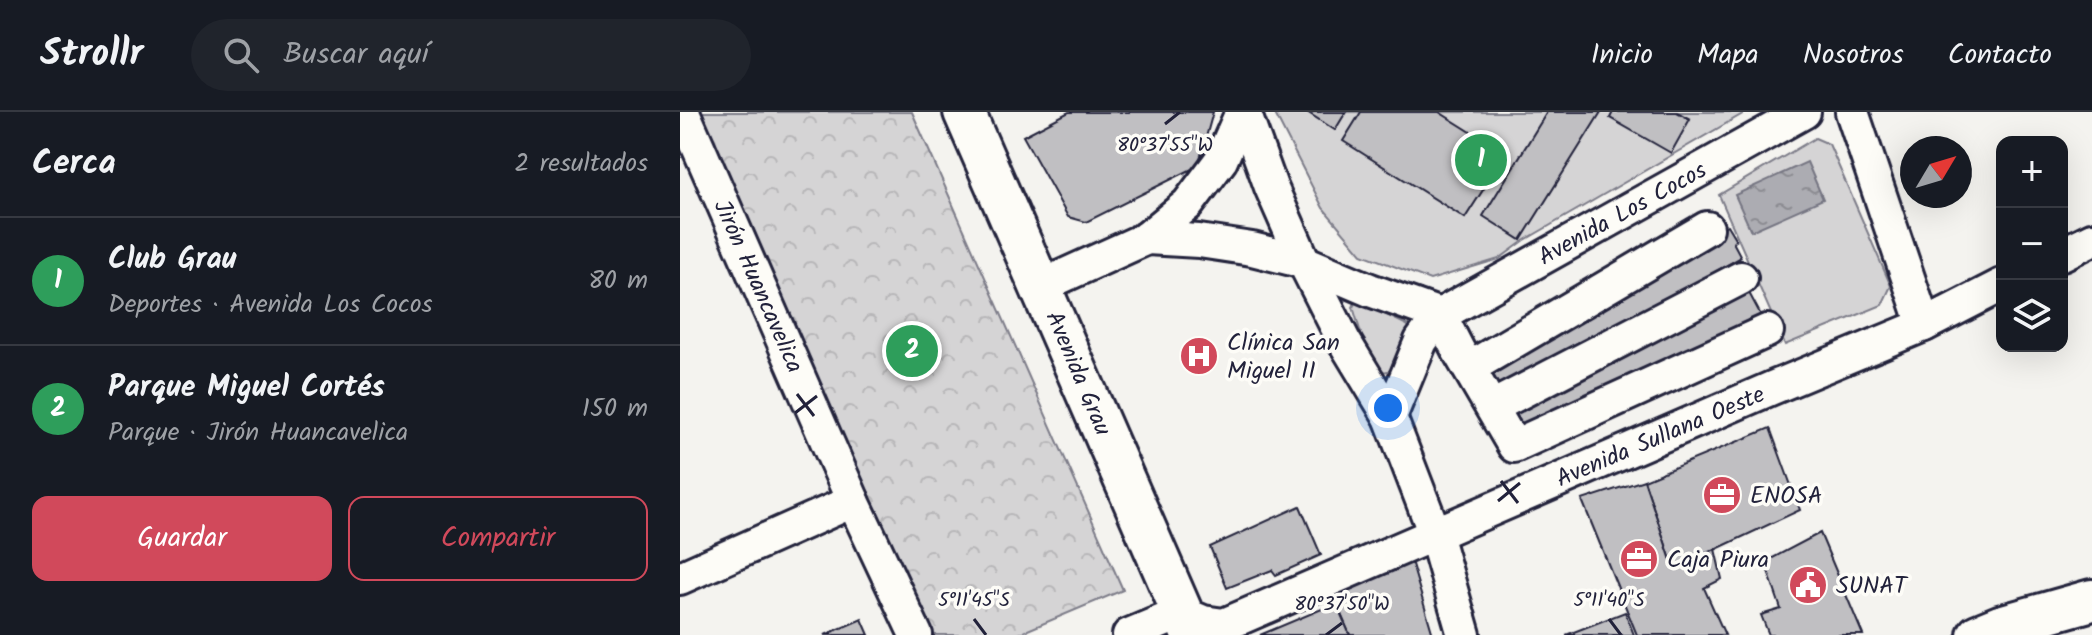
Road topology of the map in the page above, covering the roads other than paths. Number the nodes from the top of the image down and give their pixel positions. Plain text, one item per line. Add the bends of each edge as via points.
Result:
1 (683, 112) edge
2 (964, 112) edge
3 (1243, 112) edge
4 (1804, 112) edge
5 (1852, 112) edge
6 (1707, 228) dead end
7 (1147, 238) junction
8 (2092, 239) edge
9 (2068, 251) edge
10 (1304, 262) junction
11 (1741, 278) dead end
12 (1041, 286) junction
13 (1996, 288) edge
14 (1440, 315) junction
15 (1924, 325) junction
16 (1767, 331) dead end
17 (1469, 368) junction
18 (1492, 407) junction
19 (1390, 417) junction
20 (853, 501) junction
21 (1435, 534) junction
22 (680, 578) edge
23 (2092, 600) edge
24 (1187, 624) edge
25 (916, 635) edge
26 (1129, 635) edge
27 (1464, 635) edge
28 (1978, 635) edge

1 - 20 street, Jirón Huancavelica
2 - 12 main road, Avenida Grau
3 - 7 street via 1221,160 1188,204
3 - 10 street
4 - 14 street, Avenida Los Cocos
5 - 15 street
6 - 17 street
7 - 10 street via 1252,249
7 - 12 street
8 - 9 street
10 - 14 street
10 - 19 street
11 - 18 street
12 - 24 main road, Avenida Grau
13 - 15 street, Avenida Sullana Oeste
14 - 17 street
14 - 19 street, Avenida Los Cocos via 1421,341
15 - 21 street, Avenida Sullana Oeste
16 - 18 street via 1514,446
17 - 18 street
19 - 21 street
20 - 22 street
20 - 25 street, Jirón Huancavelica
21 - 24 street, Avenida Sullana Oeste via 1224,625
21 - 27 street
23 - 28 main road
24 - 26 street

